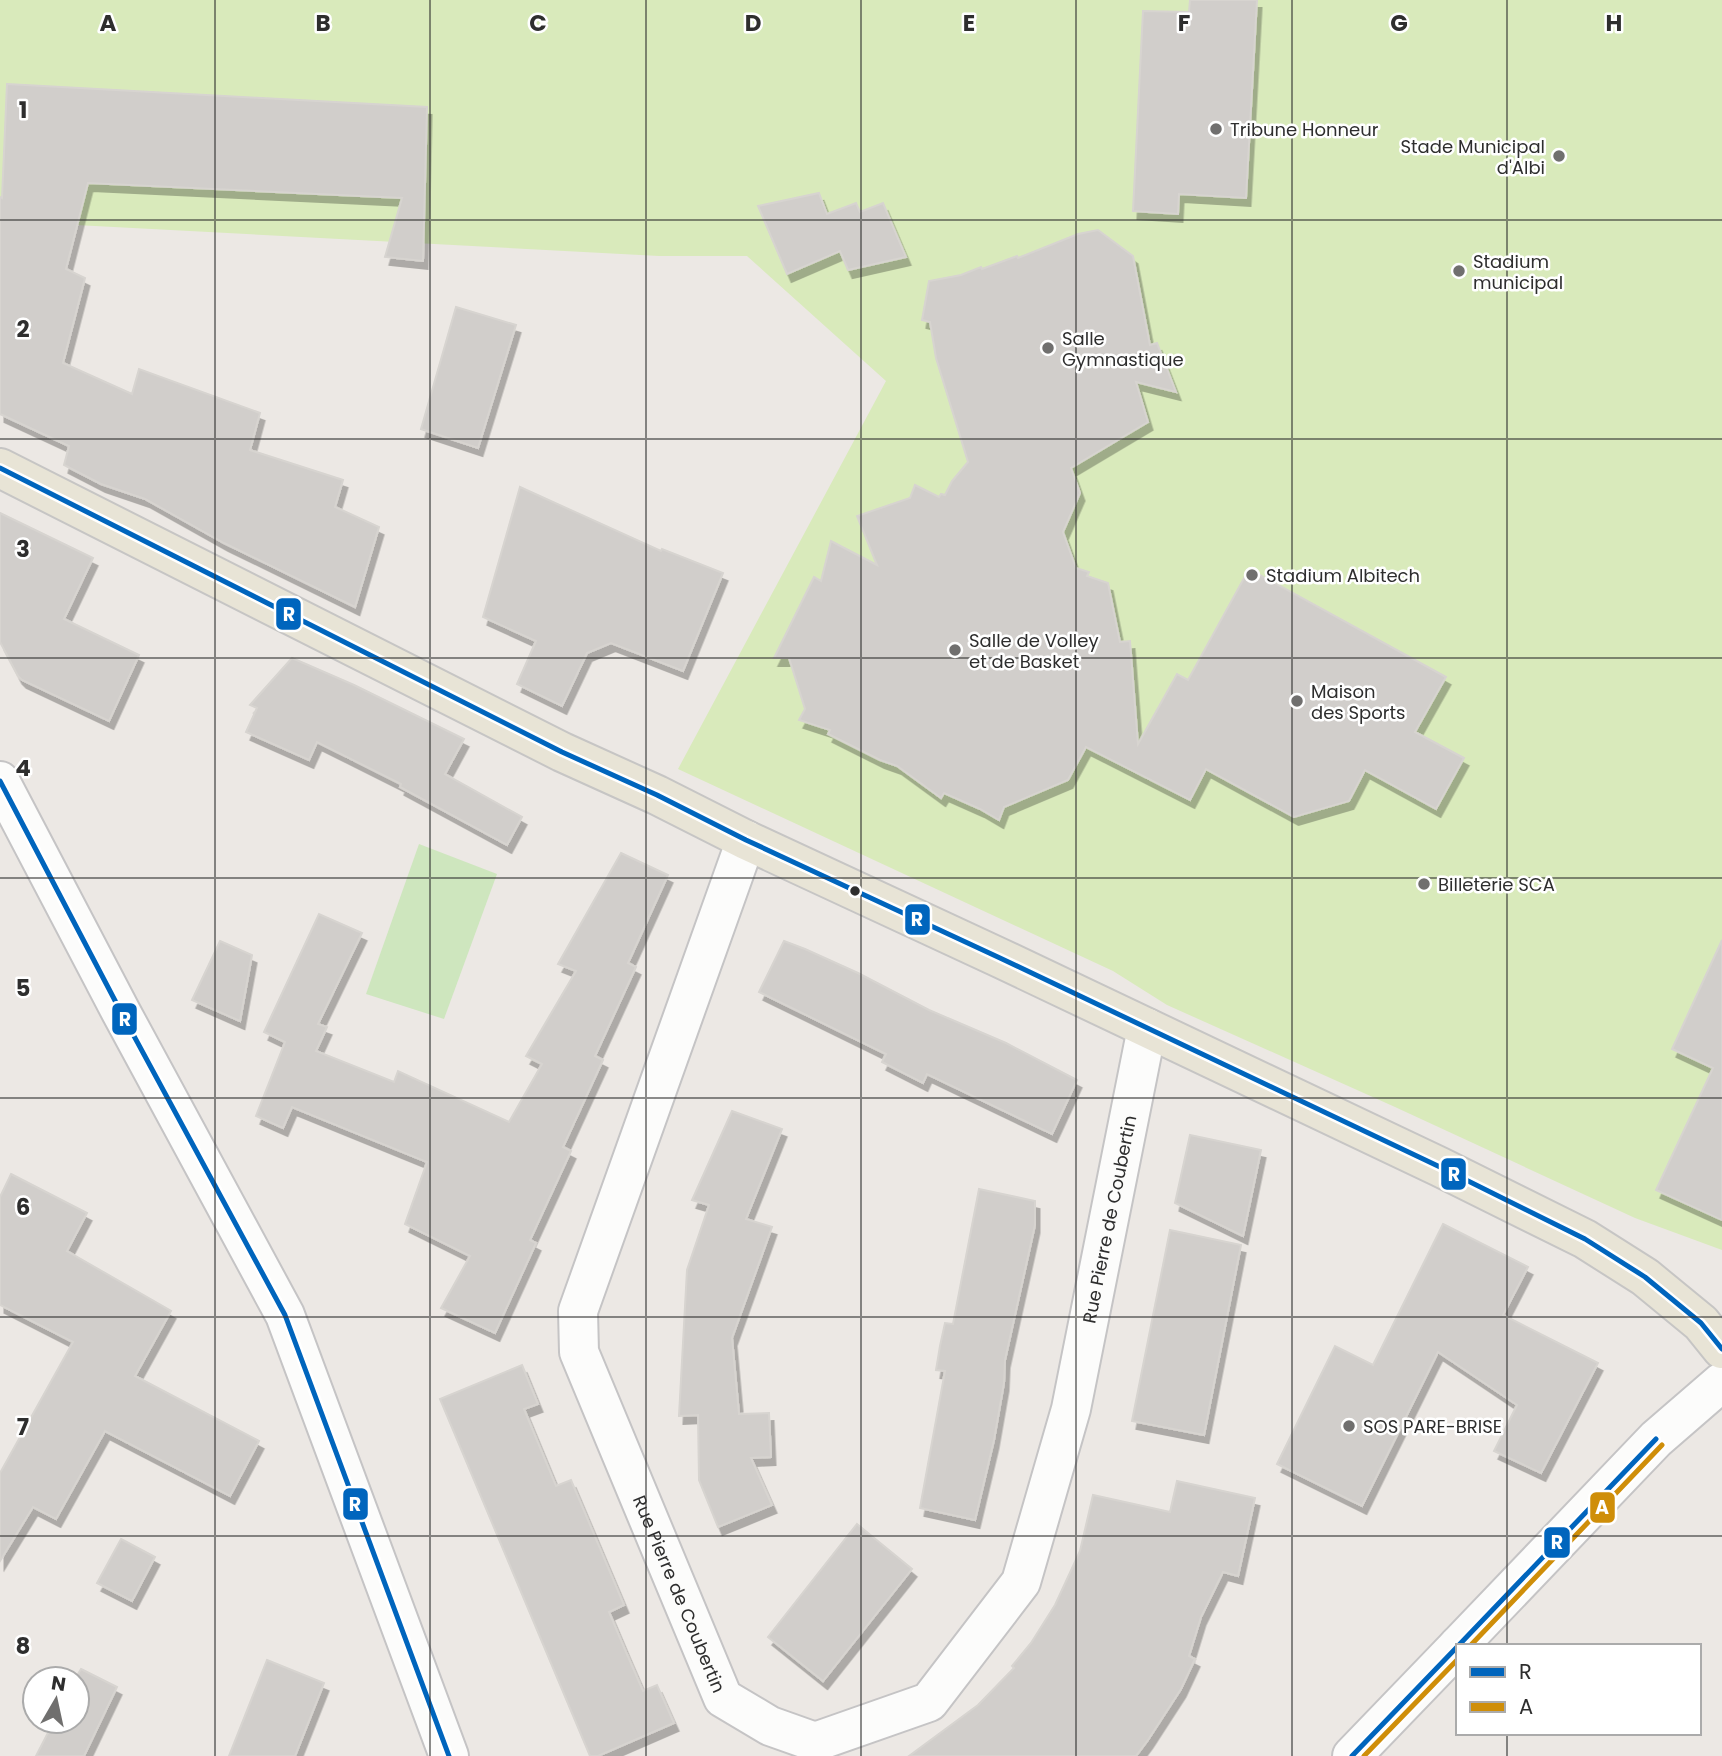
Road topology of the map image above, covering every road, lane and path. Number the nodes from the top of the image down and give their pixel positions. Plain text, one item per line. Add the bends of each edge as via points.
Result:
1 (0, 468) edge
2 (0, 781) edge
3 (746, 840) junction
4 (1147, 1028) junction
5 (1722, 1349) edge
6 (1722, 1382) edge
7 (1460, 1644) edge
8 (1456, 1648) edge
9 (449, 1756) edge
10 (1352, 1756) edge

1 - 3 main road
2 - 9 street via 285,1315
3 - 4 main road
3 - 4 street, Rue Pierre de Coubertin via 578,1311 579,1352 723,1698 770,1726 815,1742 929,1702 1021,1582 1072,1409
4 - 5 main road via 1585,1239 1645,1277 1700,1323
6 - 7 street via 1656,1439
8 - 10 street

